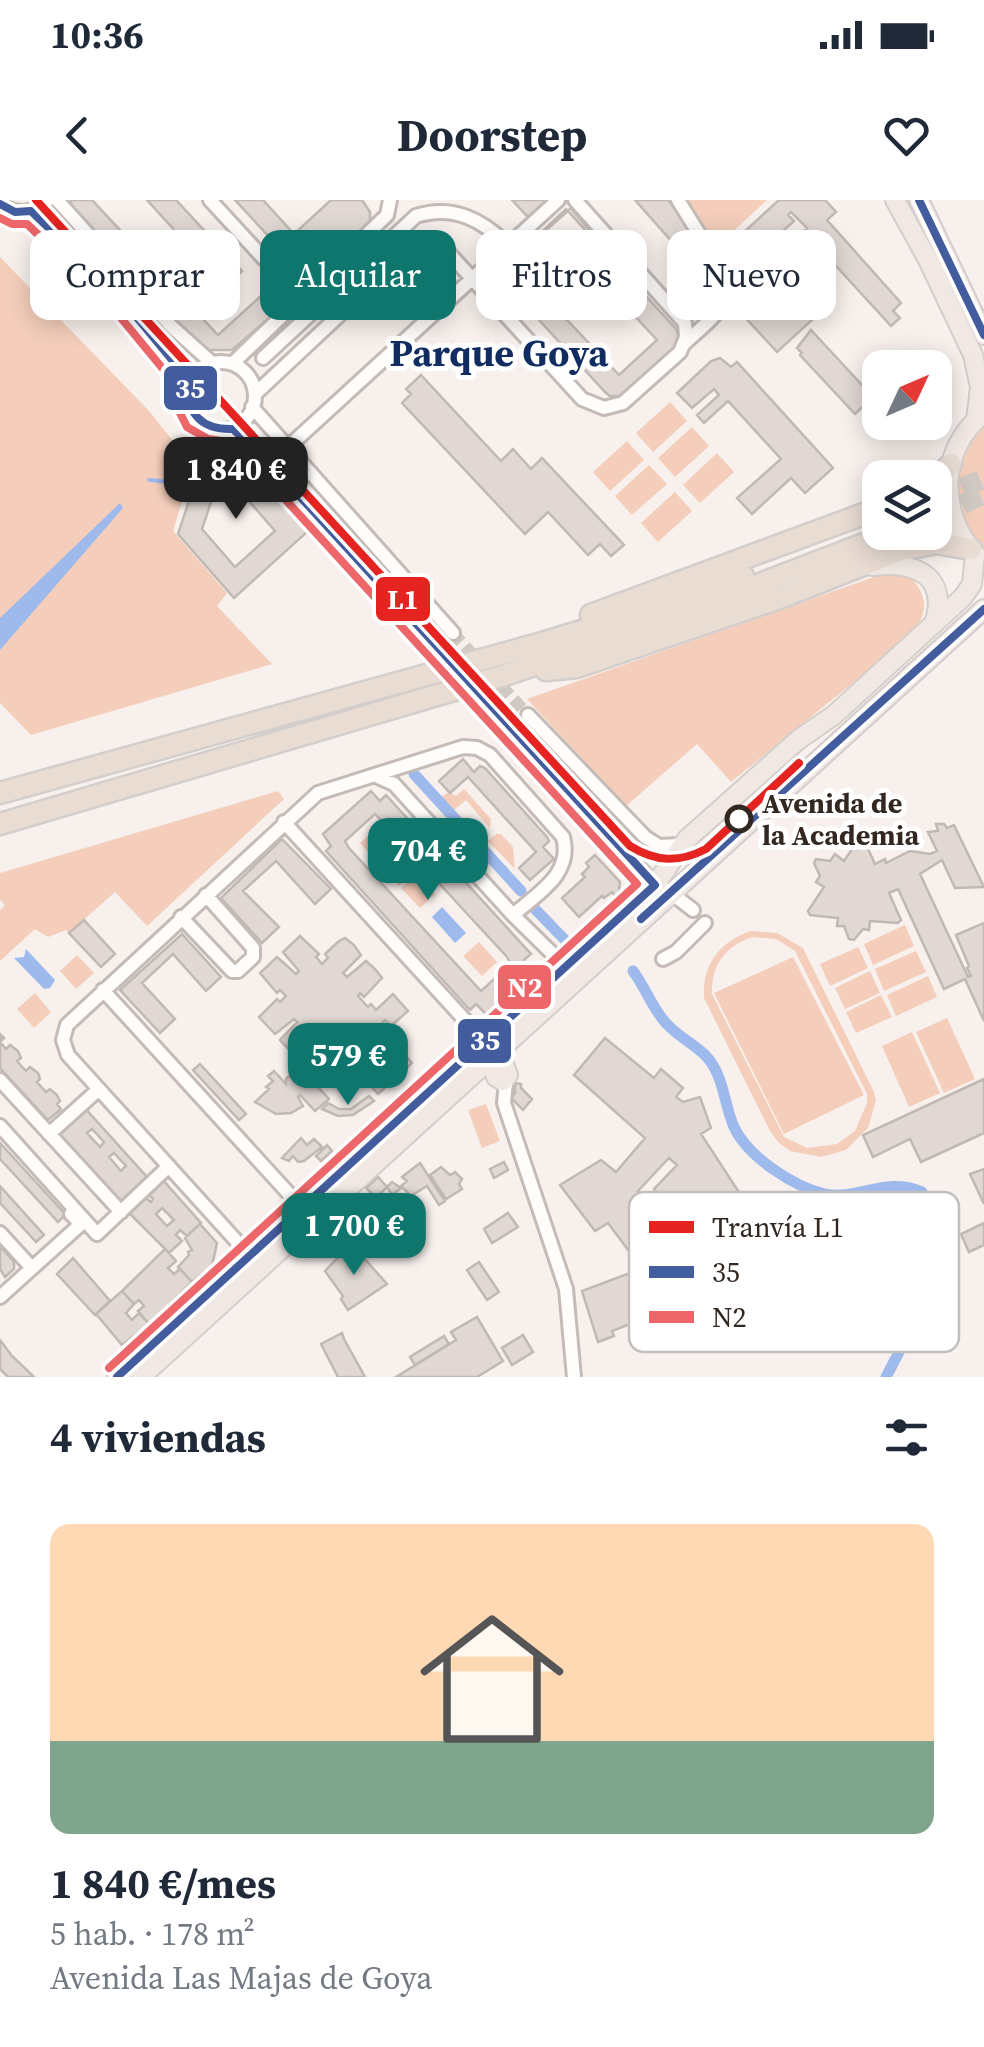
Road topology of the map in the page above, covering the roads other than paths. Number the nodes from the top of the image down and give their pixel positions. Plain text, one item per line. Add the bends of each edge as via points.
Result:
1 (48, 200) edge
2 (57, 200) edge
3 (210, 200) edge
4 (558, 200) edge
5 (575, 200) edge
6 (678, 200) edge
7 (895, 200) edge
8 (919, 200) edge
9 (390, 203) edge
10 (0, 204) edge
11 (428, 206) edge
12 (31, 211) junction
13 (371, 230) edge
14 (492, 230) edge
15 (525, 230) edge
16 (260, 254) edge
17 (476, 275) edge
18 (473, 278) junction
19 (277, 320) edge
20 (984, 335) edge
21 (684, 344) junction
22 (263, 358) dead end
23 (212, 364) junction
24 (232, 364) junction
25 (191, 383) junction
26 (253, 401) junction
27 (980, 417) edge
28 (233, 429) junction
29 (286, 449) junction
30 (951, 460) edge
31 (862, 515) edge
32 (952, 517) edge
33 (862, 531) edge
34 (862, 545) edge
35 (977, 555) edge
36 (852, 569) junction
37 (984, 608) edge
38 (934, 624) junction
39 (453, 633) tunnel mouth
40 (433, 642) tunnel mouth
41 (504, 675) junction
42 (399, 680) junction
43 (528, 714) tunnel mouth
44 (505, 720) tunnel mouth
45 (368, 776) junction
46 (0, 794) edge
47 (284, 822) junction
48 (0, 824) edge
49 (680, 845) junction
50 (690, 874) junction
51 (663, 888) junction
52 (206, 895) junction
53 (513, 915) junction
54 (181, 917) junction
55 (705, 923) dead end
56 (663, 959) dead end
57 (564, 968) junction
58 (585, 972) junction
59 (103, 990) junction
60 (491, 1048) junction
61 (0, 1080) edge
62 (506, 1080) joint
63 (99, 1089) junction
64 (0, 1126) edge
65 (50, 1134) junction
66 (0, 1135) edge
67 (169, 1166) junction
68 (301, 1207) junction
69 (121, 1212) junction
70 (0, 1233) edge
71 (250, 1256) junction
72 (32, 1268) junction
73 (236, 1290) junction
74 (0, 1298) edge
75 (117, 1377) edge
76 (141, 1377) edge
77 (574, 1377) edge

1 - 12 street
2 - 23 street
3 - 16 street
4 - 15 street
5 - 21 street via 681,315
6 - 21 street via 730,291
7 - 27 main road via 973,355
8 - 20 main road
9 - 13 street
10 - 12 street
11 - 14 street via 466,214
11 - 22 street
12 - 25 street via 72,247
17 - 18 street
18 - 21 street via 582,399 598,408 624,403
18 - 26 street via 446,250 424,242 410,249
18 - 29 street
19 - 24 street
23 - 24 street
23 - 25 street
24 - 26 street via 249,378
25 - 28 street via 194,419 211,429
26 - 28 street
26 - 29 street
27 - 30 main road
28 - 40 street
29 - 39 street
31 - 42 highway via 590,616 428,663
32 - 35 main road
33 - 42 highway via 663,606
34 - 41 highway
35 - 36 highway via 925,544
35 - 38 main road via 968,592
36 - 38 main road via 900,564 925,574 936,591
36 - 41 highway via 577,667
37 - 50 main road
38 - 49 main road
41 - 48 highway
42 - 46 highway
43 - 49 street via 645,837 659,846
44 - 51 street
45 - 47 street via 318,793
45 - 53 street via 394,784
45 - 53 street via 463,747 490,756 558,828 566,852 560,873
47 - 52 street
47 - 60 street
49 - 51 main road
50 - 51 main road
50 - 51 street via 693,910
51 - 57 main road
51 - 58 main road
52 - 54 street
52 - 54 street via 253,948 238,971
53 - 57 street
54 - 59 street
55 - 56 street
57 - 58 street
57 - 60 main road
58 - 60 main road
59 - 63 street via 67,1026 63,1040
59 - 68 street
60 - 62 main road via 496,1078
60 - 68 main road
60 - 73 main road
61 - 65 street
62 - 77 street via 504,1102 566,1290
63 - 65 street
63 - 67 street
64 - 69 street via 97,1234
65 - 69 street
66 - 72 street via 80,1224
67 - 69 street
67 - 71 street
68 - 71 main road
70 - 72 street
71 - 73 main road
71 - 75 main road
72 - 74 street
73 - 76 main road

